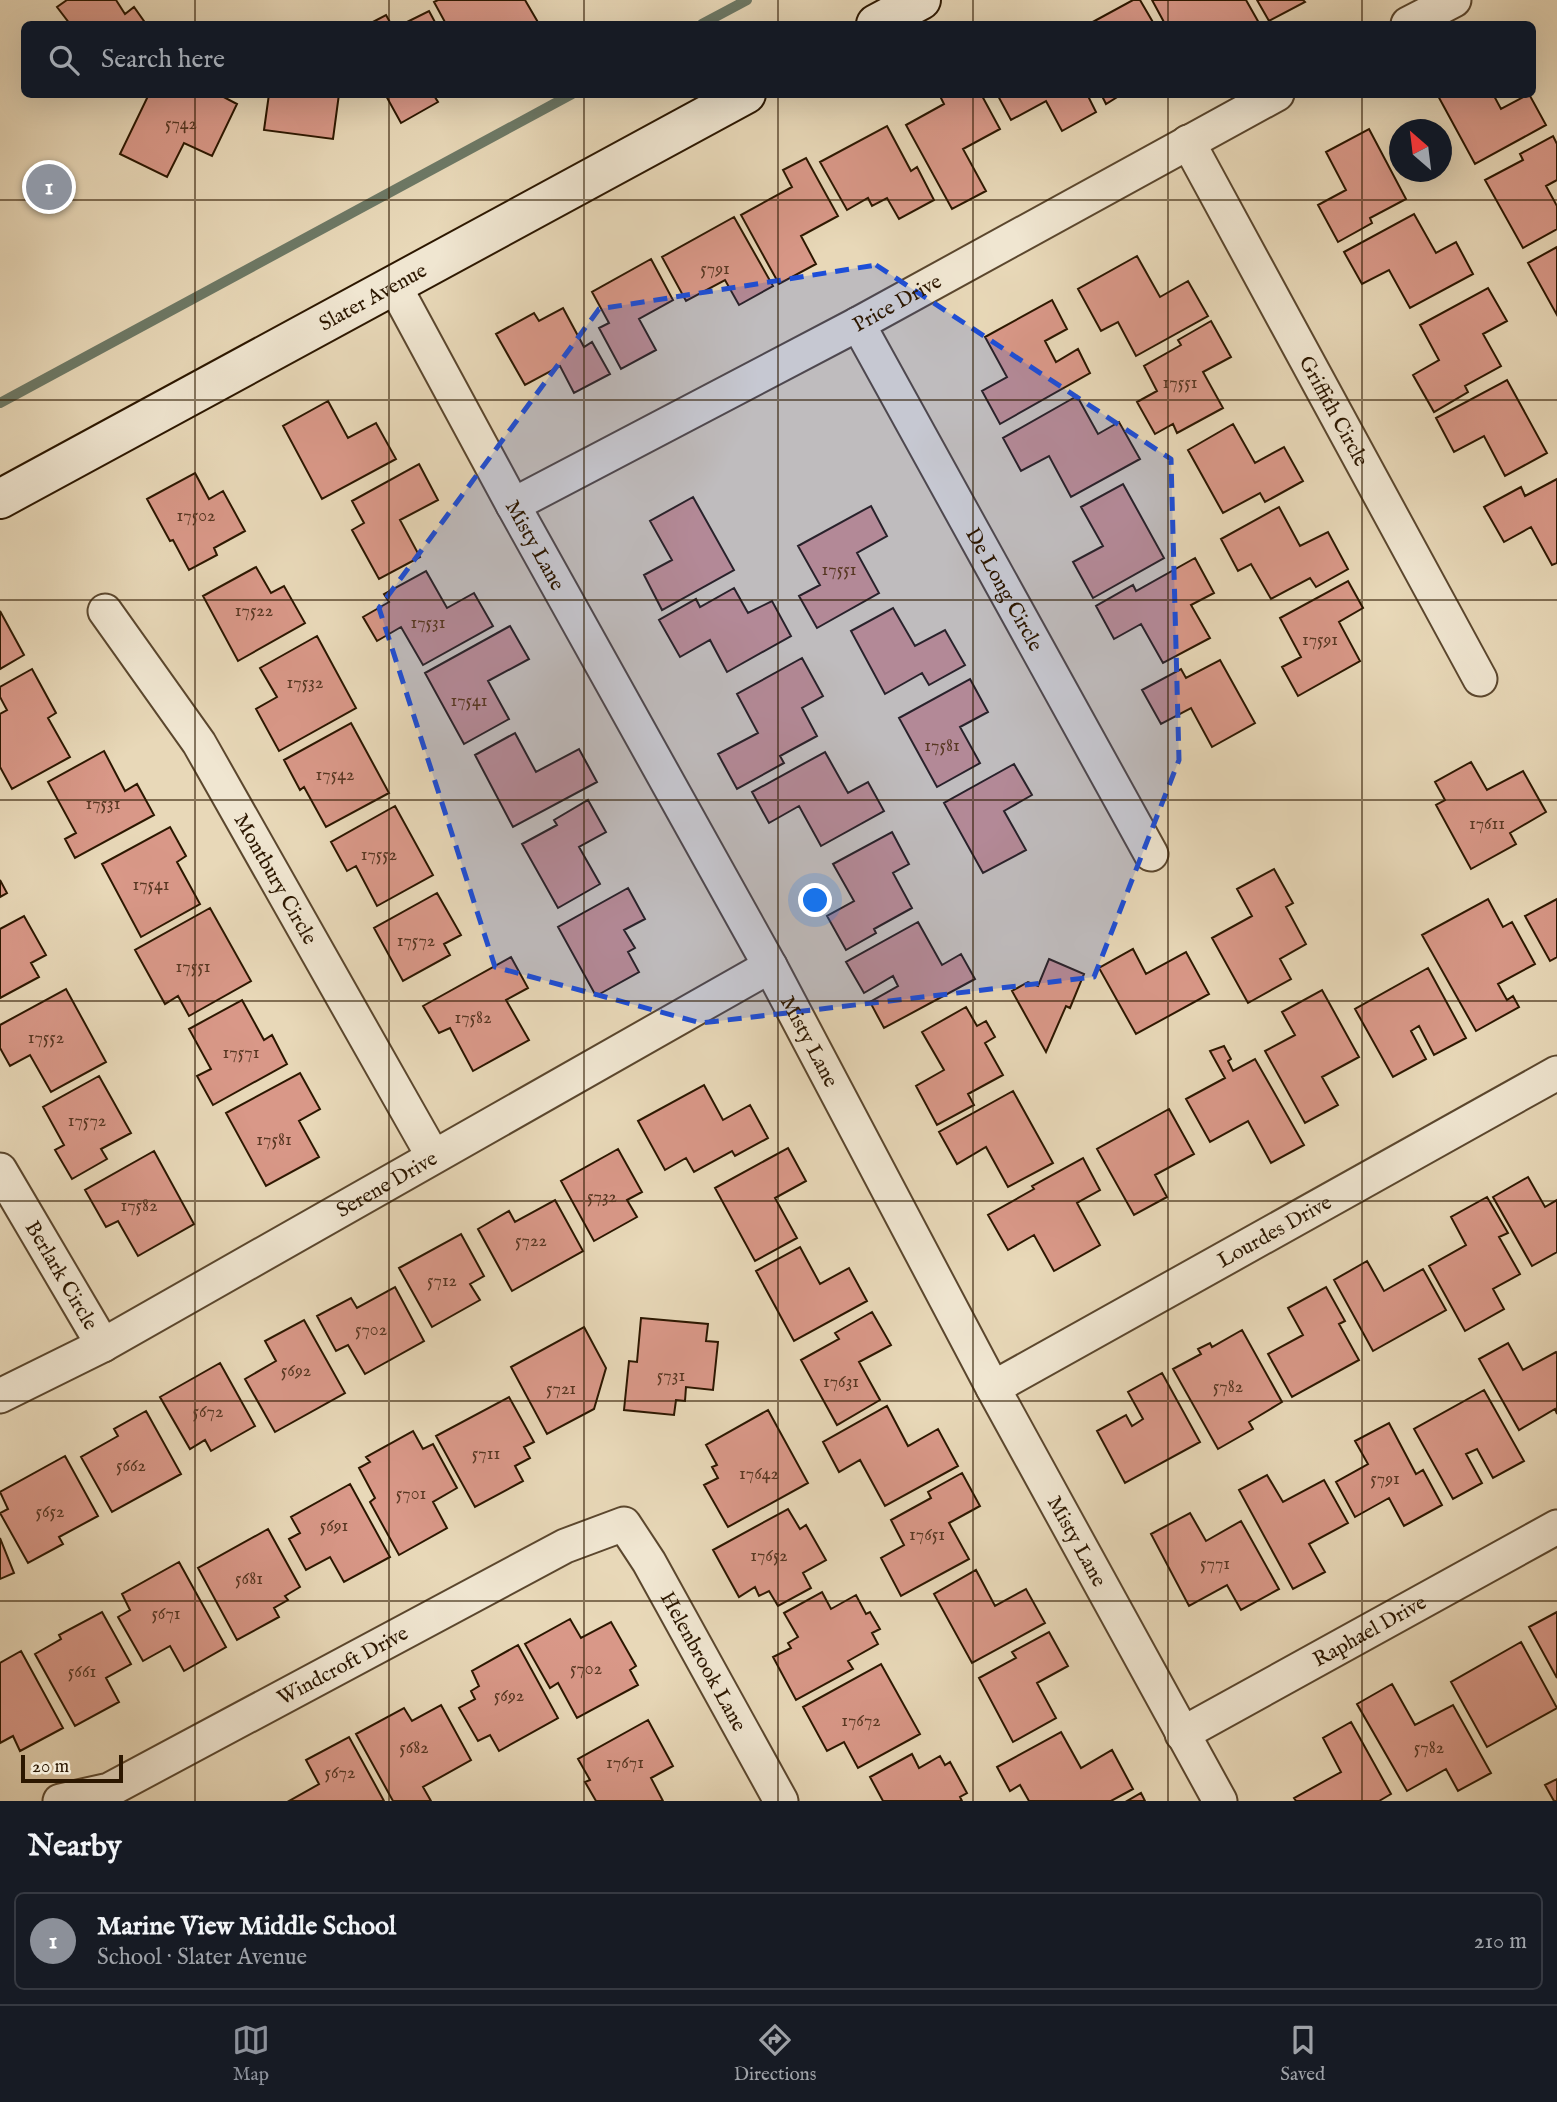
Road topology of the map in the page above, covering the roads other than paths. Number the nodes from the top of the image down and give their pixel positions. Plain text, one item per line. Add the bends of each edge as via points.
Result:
1 (921, 0) edge
2 (1454, 0) edge
3 (882, 21) edge
4 (1414, 21) edge
5 (739, 98) edge
6 (1270, 98) edge
7 (1188, 142) junction
8 (394, 285) junction
9 (858, 324) junction
10 (0, 499) edge
11 (513, 505) junction
12 (105, 611) dead end
13 (1480, 679) dead end
14 (1151, 854) dead end
15 (771, 966) junction
16 (1557, 1073) edge
17 (433, 1156) junction
18 (0, 1170) edge
19 (103, 1345) junction
20 (993, 1388) junction
21 (0, 1396) edge
22 (624, 1524) joint
23 (1557, 1527) edge
24 (1182, 1734) junction
25 (60, 1801) edge
26 (781, 1801) edge
27 (1220, 1801) edge

1 - 3 street
2 - 4 street
5 - 8 street, Slater Avenue
6 - 7 street, Price Drive
7 - 9 street, Price Drive
7 - 13 street, Griffith Circle
8 - 10 street, Slater Avenue
8 - 11 street, Misty Lane
9 - 11 street, Price Drive
9 - 14 street, De Long Circle
11 - 15 street, Misty Lane
12 - 17 street, Montbury Circle via 199,743
15 - 17 street, Serene Drive
15 - 20 street, Misty Lane
16 - 20 street, Lourdes Drive
17 - 19 street, Serene Drive
18 - 19 street, Berlark Circle
19 - 21 street, Serene Drive
20 - 24 street, Misty Lane
22 - 25 street, Windcroft Drive via 565,1546 109,1790
22 - 26 street, Helenbrook Lane
23 - 24 street, Raphael Drive
24 - 27 street, Misty Lane

